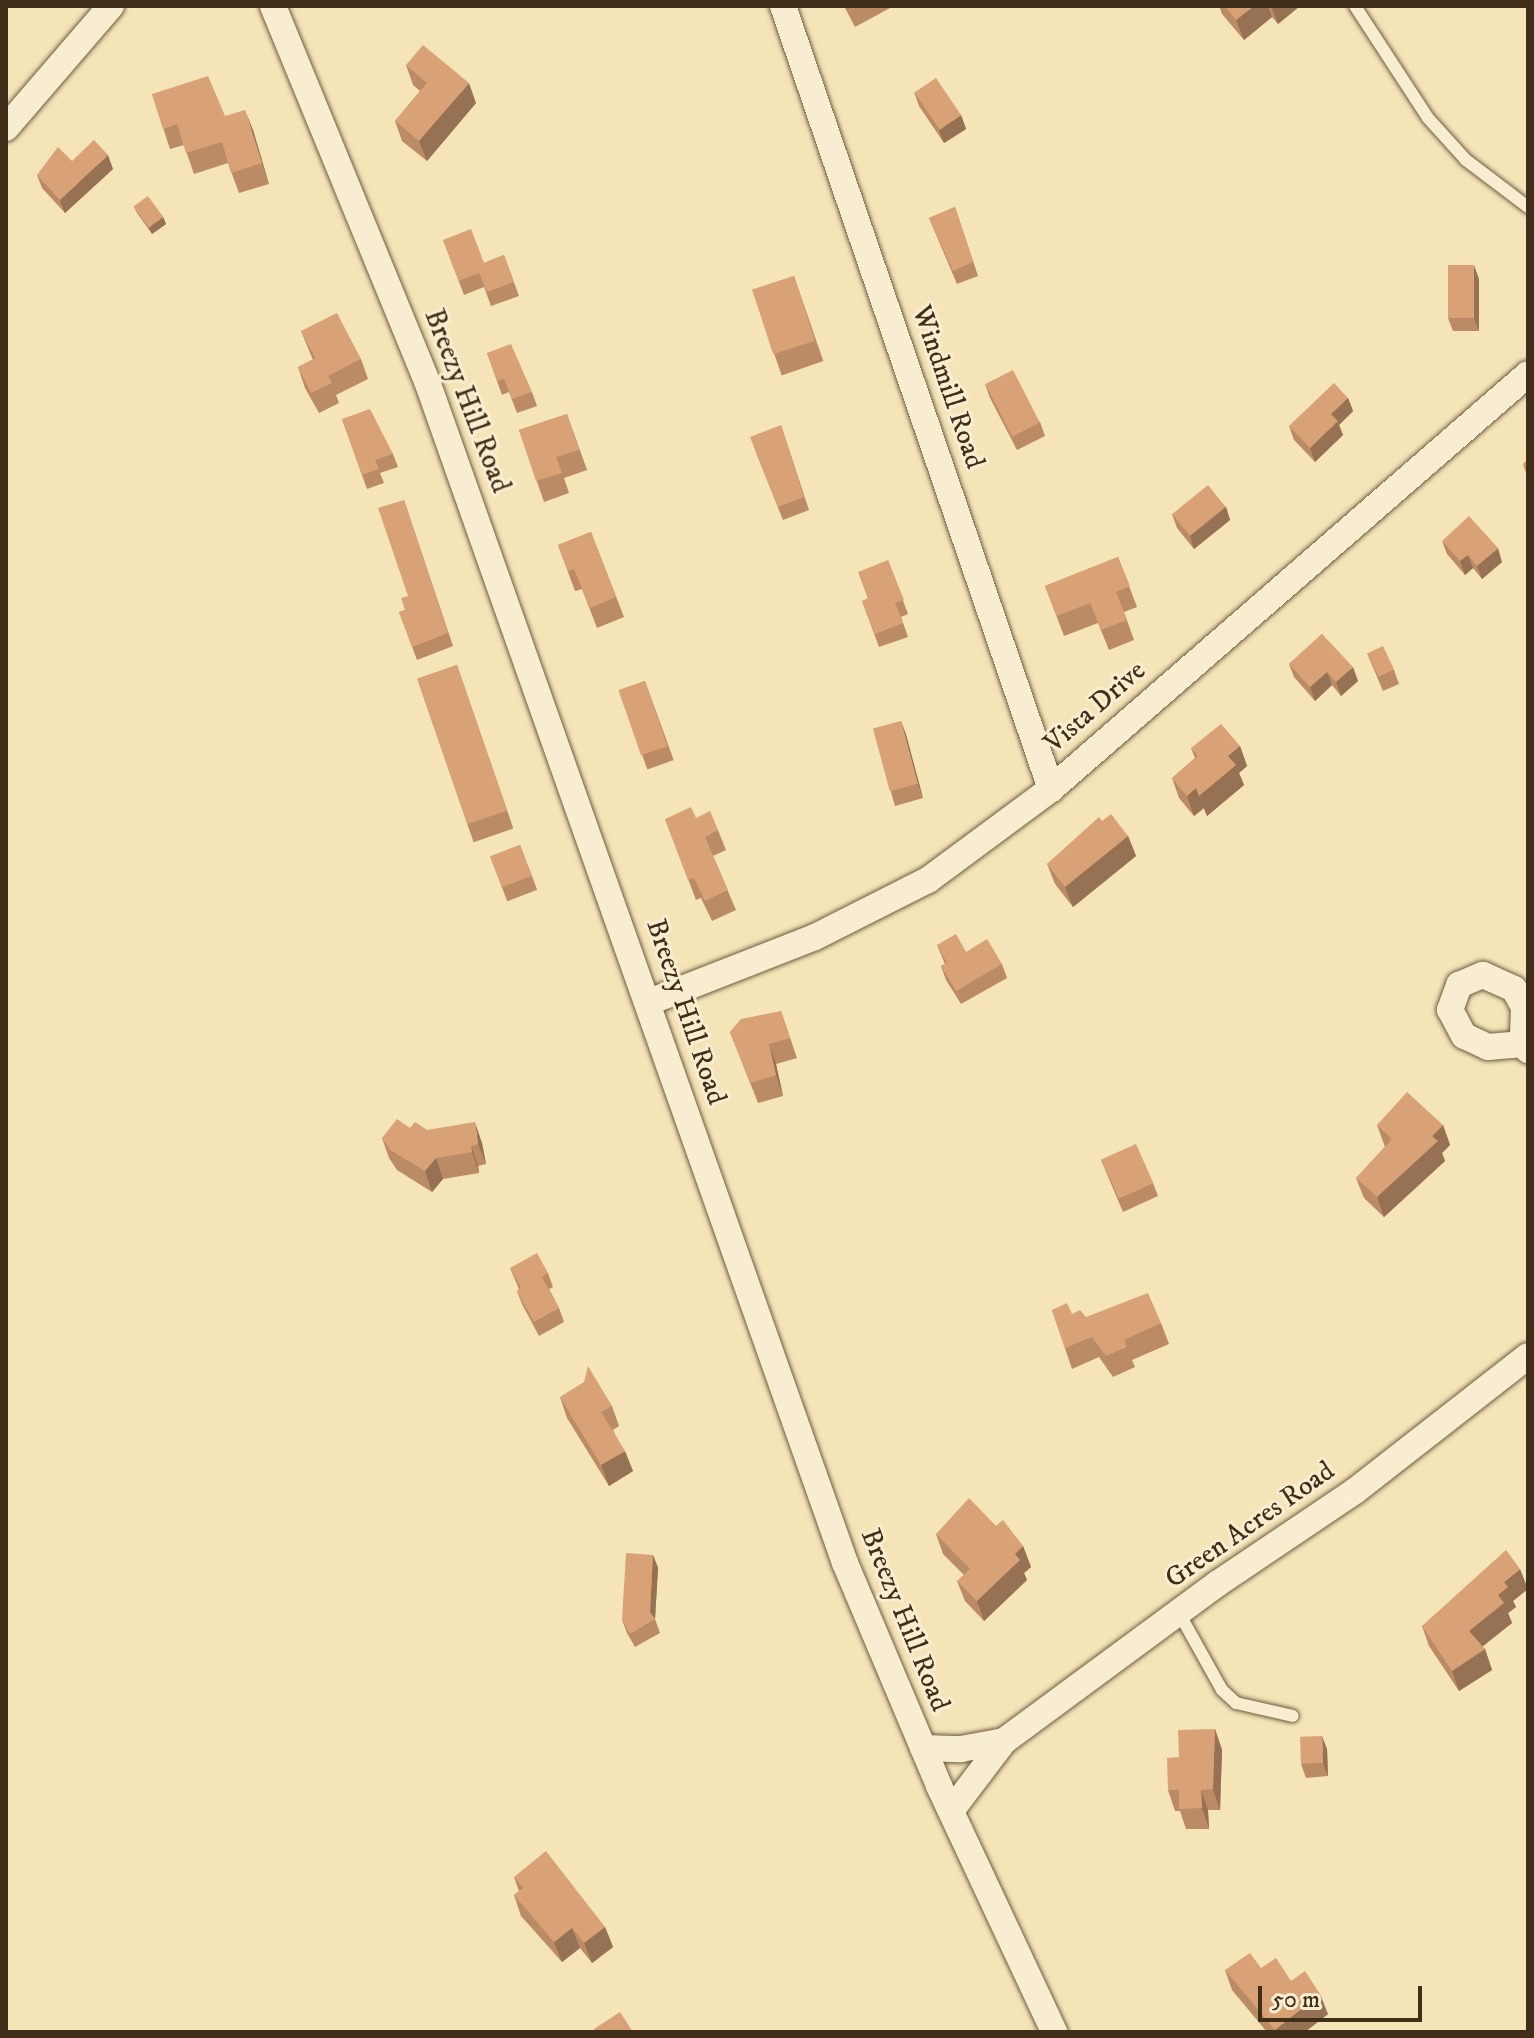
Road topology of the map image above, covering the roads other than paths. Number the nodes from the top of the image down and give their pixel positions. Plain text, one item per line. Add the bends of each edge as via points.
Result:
1 (111, 6) edge
2 (273, 6) edge
3 (783, 6) edge
4 (1355, 6) edge
5 (6, 128) edge
6 (1528, 207) edge
7 (1528, 374) edge
8 (1051, 789) junction
9 (649, 1002) junction
10 (1528, 1356) edge
11 (1179, 1613) junction
12 (1293, 1716) dead end
13 (1004, 1741) junction
14 (923, 1748) junction
15 (951, 1811) junction
16 (1054, 2032) edge

1 - 5 street
2 - 9 street, Breezy Hill Road via 428,384
3 - 8 street, Windmill Road
4 - 6 lane via 1428,118 1466,160
7 - 8 street, Vista Drive
8 - 9 street, Vista Drive via 928,880 815,937
9 - 14 street, Breezy Hill Road via 845,1563
10 - 11 street, Green Acres Road via 1355,1491
11 - 12 lane via 1222,1690 1236,1703
11 - 13 street, Green Acres Road
13 - 14 street, Green Acres Road via 961,1749
13 - 15 street, Green Acres Road
14 - 15 street, Breezy Hill Road
15 - 16 street, Breezy Hill Road

